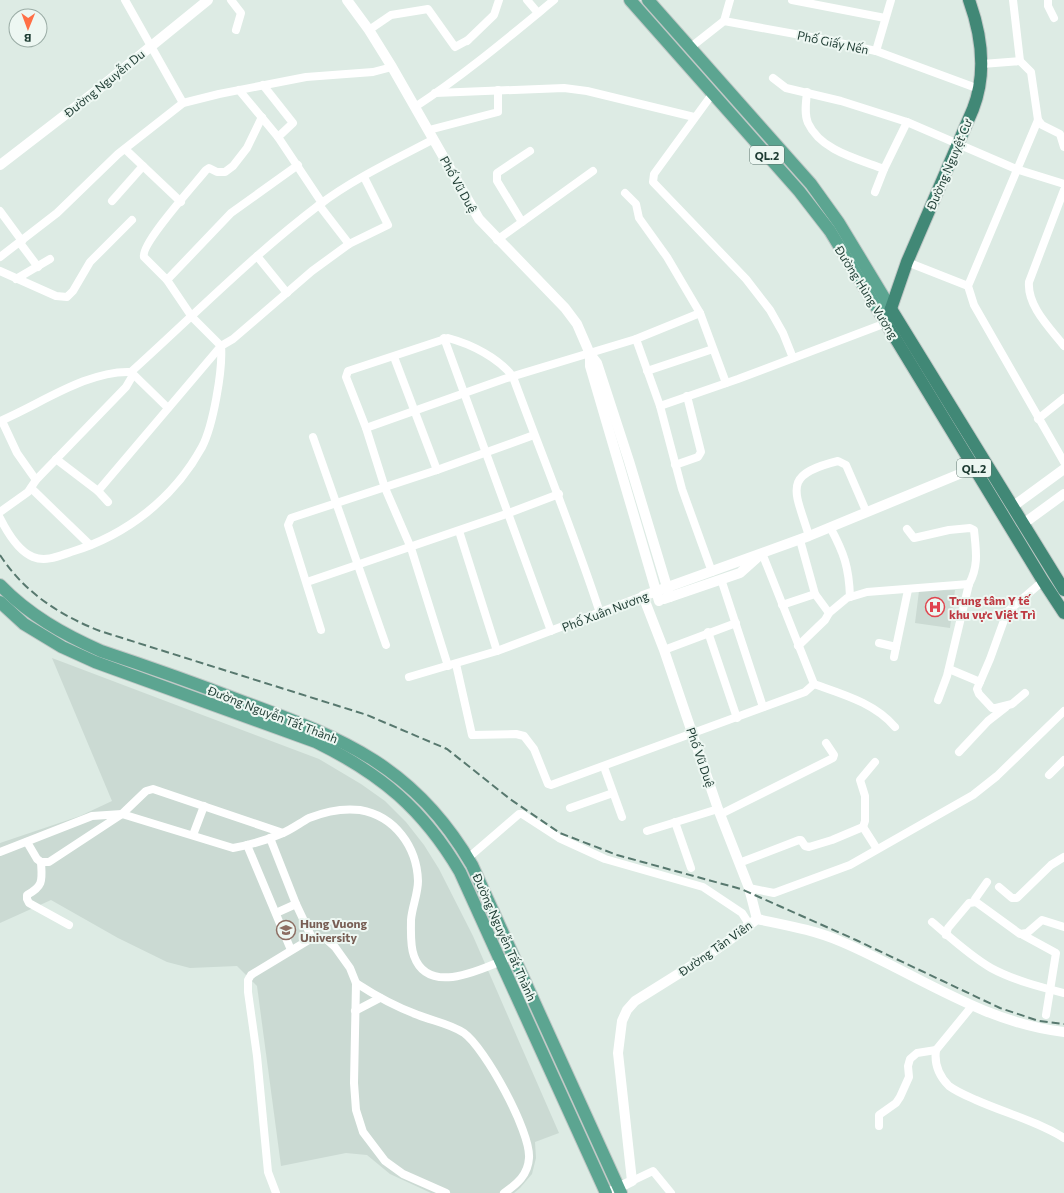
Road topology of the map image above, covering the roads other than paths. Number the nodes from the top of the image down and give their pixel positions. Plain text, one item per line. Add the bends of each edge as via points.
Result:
1 (125, 0) edge
2 (208, 0) edge
3 (231, 0) edge
4 (347, 0) edge
5 (499, 0) edge
6 (527, 0) edge
7 (554, 0) edge
8 (630, 0) edge
9 (648, 0) edge
10 (730, 0) edge
11 (792, 0) edge
12 (891, 0) edge
13 (969, 0) edge
14 (1013, 0) edge
15 (1048, 0) edge
16 (829, 3) edge
17 (538, 13) junction
18 (885, 18) junction
19 (1054, 18) dead end
20 (724, 21) junction
21 (236, 30) dead end
22 (369, 30) junction
23 (687, 43) junction
24 (151, 45) junction
25 (672, 48) junction
26 (876, 51) junction
27 (1020, 61) junction
28 (982, 64) junction
29 (392, 67) junction
30 (773, 78) dead end
31 (263, 85) junction
32 (979, 89) junction
33 (239, 90) junction
34 (498, 90) junction
35 (807, 92) junction
36 (713, 93) junction
37 (436, 94) junction
38 (183, 103) junction
39 (415, 107) junction
40 (262, 116) junction
41 (694, 117) junction
42 (1038, 120) junction
43 (907, 122) junction
44 (431, 135) junction
45 (278, 136) junction
46 (958, 144) junction
47 (1064, 147) edge
48 (125, 149) junction
49 (530, 151) dead end
50 (298, 165) junction
51 (0, 166) edge
52 (144, 166) junction
53 (884, 169) junction
54 (1016, 169) junction
55 (593, 171) dead end
56 (364, 177) junction
57 (1064, 184) edge
58 (1064, 190) edge
59 (875, 192) dead end
60 (625, 193) dead end
61 (112, 201) dead end
62 (181, 202) junction
63 (321, 204) junction
64 (0, 211) edge
65 (132, 220) dead end
66 (522, 222) junction
67 (497, 240) junction
68 (21, 242) junction
69 (349, 244) junction
70 (256, 256) junction
71 (0, 258) edge
72 (50, 259) dead end
73 (907, 262) junction
74 (38, 267) junction
75 (0, 271) edge
76 (16, 279) junction
77 (167, 280) junction
78 (968, 286) junction
79 (287, 293) junction
80 (891, 309) junction
81 (700, 314) junction
82 (192, 317) junction
83 (886, 323) junction
84 (1061, 335) edge
85 (444, 338) junction
86 (636, 339) junction
87 (222, 346) junction
88 (1064, 346) edge
89 (713, 349) junction
90 (590, 354) junction
91 (394, 357) junction
92 (793, 358) junction
93 (648, 371) junction
94 (132, 373) junction
95 (513, 377) junction
96 (726, 383) junction
97 (464, 393) junction
98 (687, 396) junction
99 (1064, 398) edge
100 (660, 406) junction
101 (168, 408) junction
102 (415, 411) junction
103 (1038, 418) junction
104 (1, 421) edge
105 (366, 428) junction
106 (534, 435) junction
107 (313, 437) dead end
108 (486, 452) junction
109 (56, 459) junction
110 (1064, 462) edge
111 (675, 465) junction
112 (974, 468) junction
113 (1064, 469) edge
114 (437, 470) junction
115 (34, 484) junction
116 (385, 488) junction
117 (98, 491) junction
118 (559, 494) junction
119 (1064, 494) edge
120 (108, 502) dead end
121 (336, 504) junction
122 (1012, 507) junction
123 (866, 511) junction
124 (0, 512) edge
125 (509, 513) junction
126 (0, 518) edge
127 (1023, 524) junction
128 (830, 527) junction
129 (907, 529) dead end
130 (459, 531) junction
131 (804, 538) junction
132 (90, 545) junction
133 (411, 548) junction
134 (762, 553) junction
135 (357, 566) junction
136 (712, 572) junction
137 (721, 579) junction
138 (1043, 581) junction
139 (307, 582) junction
140 (969, 584) junction
141 (0, 585) edge
142 (1063, 588) edge
143 (908, 590) junction
144 (669, 592) junction
145 (815, 594) junction
146 (658, 596) junction
147 (850, 597) junction
148 (644, 601) junction
149 (0, 602) edge
150 (782, 605) junction
151 (600, 613) junction
152 (829, 613) junction
153 (1064, 613) edge
154 (736, 623) junction
155 (321, 630) dead end
156 (551, 631) junction
157 (708, 632) junction
158 (879, 643) dead end
159 (386, 645) dead end
160 (798, 646) junction
161 (896, 647) junction
162 (664, 650) junction
163 (497, 651) junction
164 (894, 657) dead end
165 (452, 665) junction
166 (949, 669) junction
167 (409, 677) dead end
168 (980, 682) junction
169 (814, 684) junction
170 (1025, 693) dead end
171 (938, 700) dead end
172 (1007, 706) junction
173 (763, 707) junction
174 (1064, 711) edge
175 (737, 718) junction
176 (895, 727) dead end
177 (693, 734) junction
178 (826, 743) dead end
179 (349, 744) junction
180 (959, 752) dead end
181 (341, 754) junction
182 (1064, 760) edge
183 (875, 762) dead end
184 (604, 767) junction
185 (1049, 775) dead end
186 (613, 793) junction
187 (204, 806) junction
188 (570, 808) dead end
189 (720, 812) junction
190 (122, 814) junction
191 (622, 817) dead end
192 (675, 822) junction
193 (863, 827) junction
194 (646, 831) dead end
195 (283, 833) junction
196 (193, 835) junction
197 (270, 838) junction
198 (27, 842) junction
199 (247, 846) junction
200 (877, 849) junction
201 (0, 852) edge
202 (1064, 857) edge
203 (468, 858) junction
204 (41, 862) junction
205 (740, 863) junction
206 (691, 868) dead end
207 (987, 882) dead end
208 (999, 886) dead end
209 (749, 888) junction
210 (976, 902) junction
211 (296, 904) junction
212 (276, 912) junction
213 (753, 921) junction
214 (932, 922) dead end
215 (70, 924) dead end
216 (1064, 927) edge
217 (946, 934) junction
218 (1023, 935) junction
219 (312, 938) junction
220 (291, 950) junction
221 (513, 956) junction
222 (500, 961) junction
223 (356, 983) junction
224 (1050, 990) junction
225 (1064, 993) edge
226 (380, 998) junction
227 (972, 1006) junction
228 (355, 1011) junction
229 (1046, 1016) dead end
230 (1064, 1032) edge
231 (936, 1050) junction
232 (879, 1126) dead end
233 (1064, 1138) edge
234 (632, 1181) junction
235 (614, 1192) edge
236 (276, 1193) edge
237 (446, 1193) edge
238 (504, 1193) edge
239 (671, 1193) edge

1 - 24 street
2 - 24 street, Đường Nguyễn Du
3 - 21 street via 241,13
4 - 22 street, Phố Vũ Duệ
5 - 22 street via 494,15 467,41 455,47 428,9 391,15
6 - 17 street
7 - 17 street
8 - 25 main road, Đường Hùng Vương / QL.2
9 - 23 main road, Đường Hùng Vương / QL.2
10 - 20 street
11 - 16 street
12 - 18 street
13 - 28 highway, Đường Nguyệt Cư via 980,36
14 - 27 street
15 - 19 street
16 - 18 street
17 - 37 street
18 - 26 street
20 - 23 street
20 - 26 street, Phố Giấy Nến
22 - 29 street, Phố Vũ Duệ
23 - 25 main road
23 - 80 main road, Đường Hùng Vương / QL.2 via 811,184 839,223
24 - 38 street
24 - 51 street, Đường Nguyễn Du
25 - 36 main road, Đường Hùng Vương / QL.2
26 - 32 street, Phố Giấy Nến
27 - 28 street
27 - 42 street via 1031,72
28 - 32 highway, Đường Nguyệt Cư
29 - 31 street via 373,72 320,75
29 - 39 street, Phố Vũ Duệ
30 - 35 street via 786,88
31 - 33 street
31 - 45 street via 294,123
32 - 46 highway, Đường Nguyệt Cư
33 - 38 street
33 - 40 street
34 - 37 street
34 - 41 street via 576,89
34 - 44 street via 498,112
35 - 43 street
35 - 53 street via 808,123 816,135 842,153
36 - 41 street
36 - 83 main road, Đường Hùng Vương / QL.2 via 830,231
37 - 39 street
38 - 48 street
39 - 44 street, Phố Vũ Duệ
40 - 45 street
40 - 62 street via 247,148 233,166 221,173 209,168
41 - 92 street via 654,174 653,182 746,279 770,310
42 - 47 street via 1042,125 1060,134
42 - 54 street
43 - 46 street
43 - 53 street
44 - 56 street
44 - 67 street, Phố Vũ Duệ via 475,213
45 - 50 street
46 - 54 street
46 - 73 highway, Đường Nguyệt Cư
48 - 52 street
48 - 68 street via 57,214
49 - 66 street via 497,173 496,177
50 - 63 street
50 - 77 street via 232,213
52 - 61 street
52 - 62 street
53 - 59 street
54 - 57 street
54 - 78 street
55 - 66 street
56 - 63 street
56 - 69 street via 388,225
58 - 84 street via 1029,282 1036,308
60 - 81 street via 636,204 639,218 667,257
62 - 77 street via 161,224 143,253
63 - 69 street
63 - 70 street
64 - 68 street
65 - 76 street via 90,262 70,296 56,296
66 - 67 street
67 - 90 street, Phố Vũ Duệ via 565,308 577,324
68 - 71 street
68 - 74 street
69 - 79 street
70 - 79 street
70 - 82 street
72 - 74 street
73 - 78 street
73 - 80 highway, Đường Nguyệt Cư
74 - 76 street
75 - 76 street
77 - 82 street
78 - 103 street via 974,305
79 - 87 street
80 - 83 highway, Đường Nguyệt Cư
80 - 122 highway, Đường Hùng Vương / QL.2
81 - 86 street
81 - 89 street
82 - 87 street
82 - 94 street
83 - 92 street
83 - 112 highway, Đường Hùng Vương / QL.2
84 - 88 street
85 - 91 street
85 - 95 street via 454,339 488,356
85 - 97 street
86 - 90 street
86 - 93 street
87 - 101 street
87 - 132 street via 208,433 193,461 178,482 141,519
89 - 93 street
89 - 96 street
90 - 95 street
90 - 144 street, Phố Vũ Duệ via 598,363
90 - 146 street, Phố Vũ Duệ via 590,366
91 - 102 street
91 - 105 street via 348,371 346,374
92 - 96 street
93 - 100 street
94 - 101 street
94 - 104 street via 119,372 92,379 47,397
94 - 109 street via 126,387
95 - 97 street
95 - 106 street
96 - 98 street
97 - 102 street
97 - 108 street
98 - 100 street
98 - 111 street via 701,452 698,457
99 - 103 street
100 - 111 street
101 - 117 street
102 - 105 street
102 - 114 street
103 - 110 street
104 - 115 street
105 - 116 street
106 - 108 street
106 - 118 street
107 - 121 street
108 - 114 street
108 - 125 street
109 - 115 street
109 - 117 street
111 - 136 street
112 - 123 street, Phố Xuân Nương
112 - 138 highway, Đường Hùng Vương / QL.2
113 - 122 street
114 - 116 street
115 - 124 street
115 - 132 street
116 - 121 street
116 - 133 street
117 - 120 street
118 - 125 street
118 - 151 street
119 - 127 street
121 - 135 street
121 - 139 street via 291,518 289,522
122 - 127 highway, Đường Hùng Vương / QL.2
123 - 128 street, Phố Xuân Nương
123 - 131 street via 846,465 838,461 815,466 799,479 795,490
125 - 130 street
125 - 156 street
126 - 132 street via 7,532 26,553 34,557 50,559
127 - 142 highway, Đường Hùng Vương / QL.2
128 - 131 street, Phố Xuân Nương
128 - 147 street via 849,570
129 - 140 street via 914,538 949,530 973,529 977,561
130 - 133 street
130 - 163 street
131 - 134 street, Phố Xuân Nương
131 - 145 street
133 - 135 street
133 - 165 street
134 - 136 street, Phố Xuân Nương
134 - 137 street, Phố Xuân Nương via 745,570
134 - 150 street
135 - 139 street
135 - 159 street
136 - 144 street, Phố Xuân Nương
137 - 144 street, Phố Xuân Nương
137 - 154 street
138 - 153 highway, Đường Hùng Vương / QL.2
138 - 168 street via 1007,612
139 - 155 street
140 - 143 street
140 - 166 street
141 - 179 main road, Đường Nguyễn Tất Thành via 30,612 68,636 94,648 319,730
143 - 147 street via 867,592
143 - 161 street
144 - 146 street, Phố Xuân Nương
145 - 150 street
145 - 152 street
146 - 148 street, Phố Xuân Nương
147 - 152 street
148 - 151 street, Phố Xuân Nương
148 - 162 street, Phố Vũ Duệ
149 - 181 main road, Đường Nguyễn Tất Thành via 24,624 62,647 95,662 316,742
150 - 160 street
151 - 156 street, Phố Xuân Nương
152 - 160 street
154 - 157 street
154 - 173 street
156 - 163 street, Phố Xuân Nương
157 - 162 street
157 - 175 street
158 - 161 street
160 - 169 street
161 - 164 street
162 - 177 street, Phố Vũ Duệ
163 - 165 street, Phố Xuân Nương
165 - 167 street, Phố Xuân Nương
165 - 184 street via 472,735 524,736 534,749 548,784 551,785
166 - 168 street
166 - 171 street
168 - 172 street via 977,692 992,708
169 - 173 street via 805,692
169 - 176 street via 860,700
170 - 172 street
172 - 180 street via 988,721
173 - 175 street
174 - 200 street via 997,776 973,795
175 - 177 street
177 - 184 street
177 - 189 street, Phố Vũ Duệ
178 - 189 street via 834,755 833,758
179 - 181 main road
179 - 203 main road, Đường Nguyễn Tất Thành via 393,773 416,792 436,812
181 - 222 main road, Đường Nguyễn Tất Thành via 377,777 426,822 446,849 466,885
182 - 185 street
183 - 193 street via 860,780 865,796
184 - 186 street
186 - 188 street
186 - 191 street
187 - 190 street via 152,789 146,791
187 - 195 street
187 - 196 street
189 - 192 street
189 - 205 street, Phố Vũ Duệ
190 - 196 street
190 - 198 street via 92,816
190 - 204 street via 49,862
192 - 194 street
192 - 206 street
193 - 200 street
193 - 205 street via 809,847 799,840
195 - 197 street
195 - 222 street via 310,818 337,810 359,810 375,814 393,825 406,839 415,861 418,881 411,918 412,948 416,962 427,974 452,978
196 - 199 street via 233,848
197 - 199 street
197 - 211 street
198 - 201 street
198 - 204 street
199 - 212 street
200 - 209 street via 835,872 774,893
202 - 208 street via 1051,865 1017,898 1012,898
203 - 213 street via 518,814 522,814 558,838 604,859 703,887
203 - 221 main road, Đường Nguyễn Tất Thành
204 - 215 street via 40,885 27,895 27,899 29,903
205 - 209 street, Phố Vũ Duệ
207 - 210 street
209 - 213 street, Phố Vũ Duệ
210 - 217 street via 969,903
210 - 218 street
211 - 212 street
211 - 219 street
212 - 220 street
213 - 227 street, Đường Tản Viên via 832,938
213 - 234 street, Đường Tản Viên via 710,954 634,1001 627,1010 622,1021 618,1053
214 - 217 street
216 - 218 street via 1042,920
217 - 224 street via 991,968 1017,980
218 - 224 street via 1056,953
219 - 220 street
219 - 223 street via 324,938 335,947 350,968
220 - 236 street via 251,975 248,980 268,1172
221 - 222 street
221 - 235 main road, Đường Nguyễn Tất Thành
222 - 235 main road, Đường Nguyễn Tất Thành
223 - 226 street
223 - 228 street
224 - 225 street
224 - 229 street
226 - 228 street
226 - 238 street via 460,1030 472,1040 491,1066 525,1132 530,1157 525,1174 517,1184
227 - 230 street, Đường Tản Viên via 1020,1023
227 - 231 street
228 - 237 street via 354,1083 356,1110 363,1132 385,1161 403,1174
231 - 232 street via 917,1053 910,1059 910,1077 896,1103 879,1115
231 - 233 street via 936,1066 942,1078 951,1087
234 - 235 street
234 - 239 street via 653,1171

